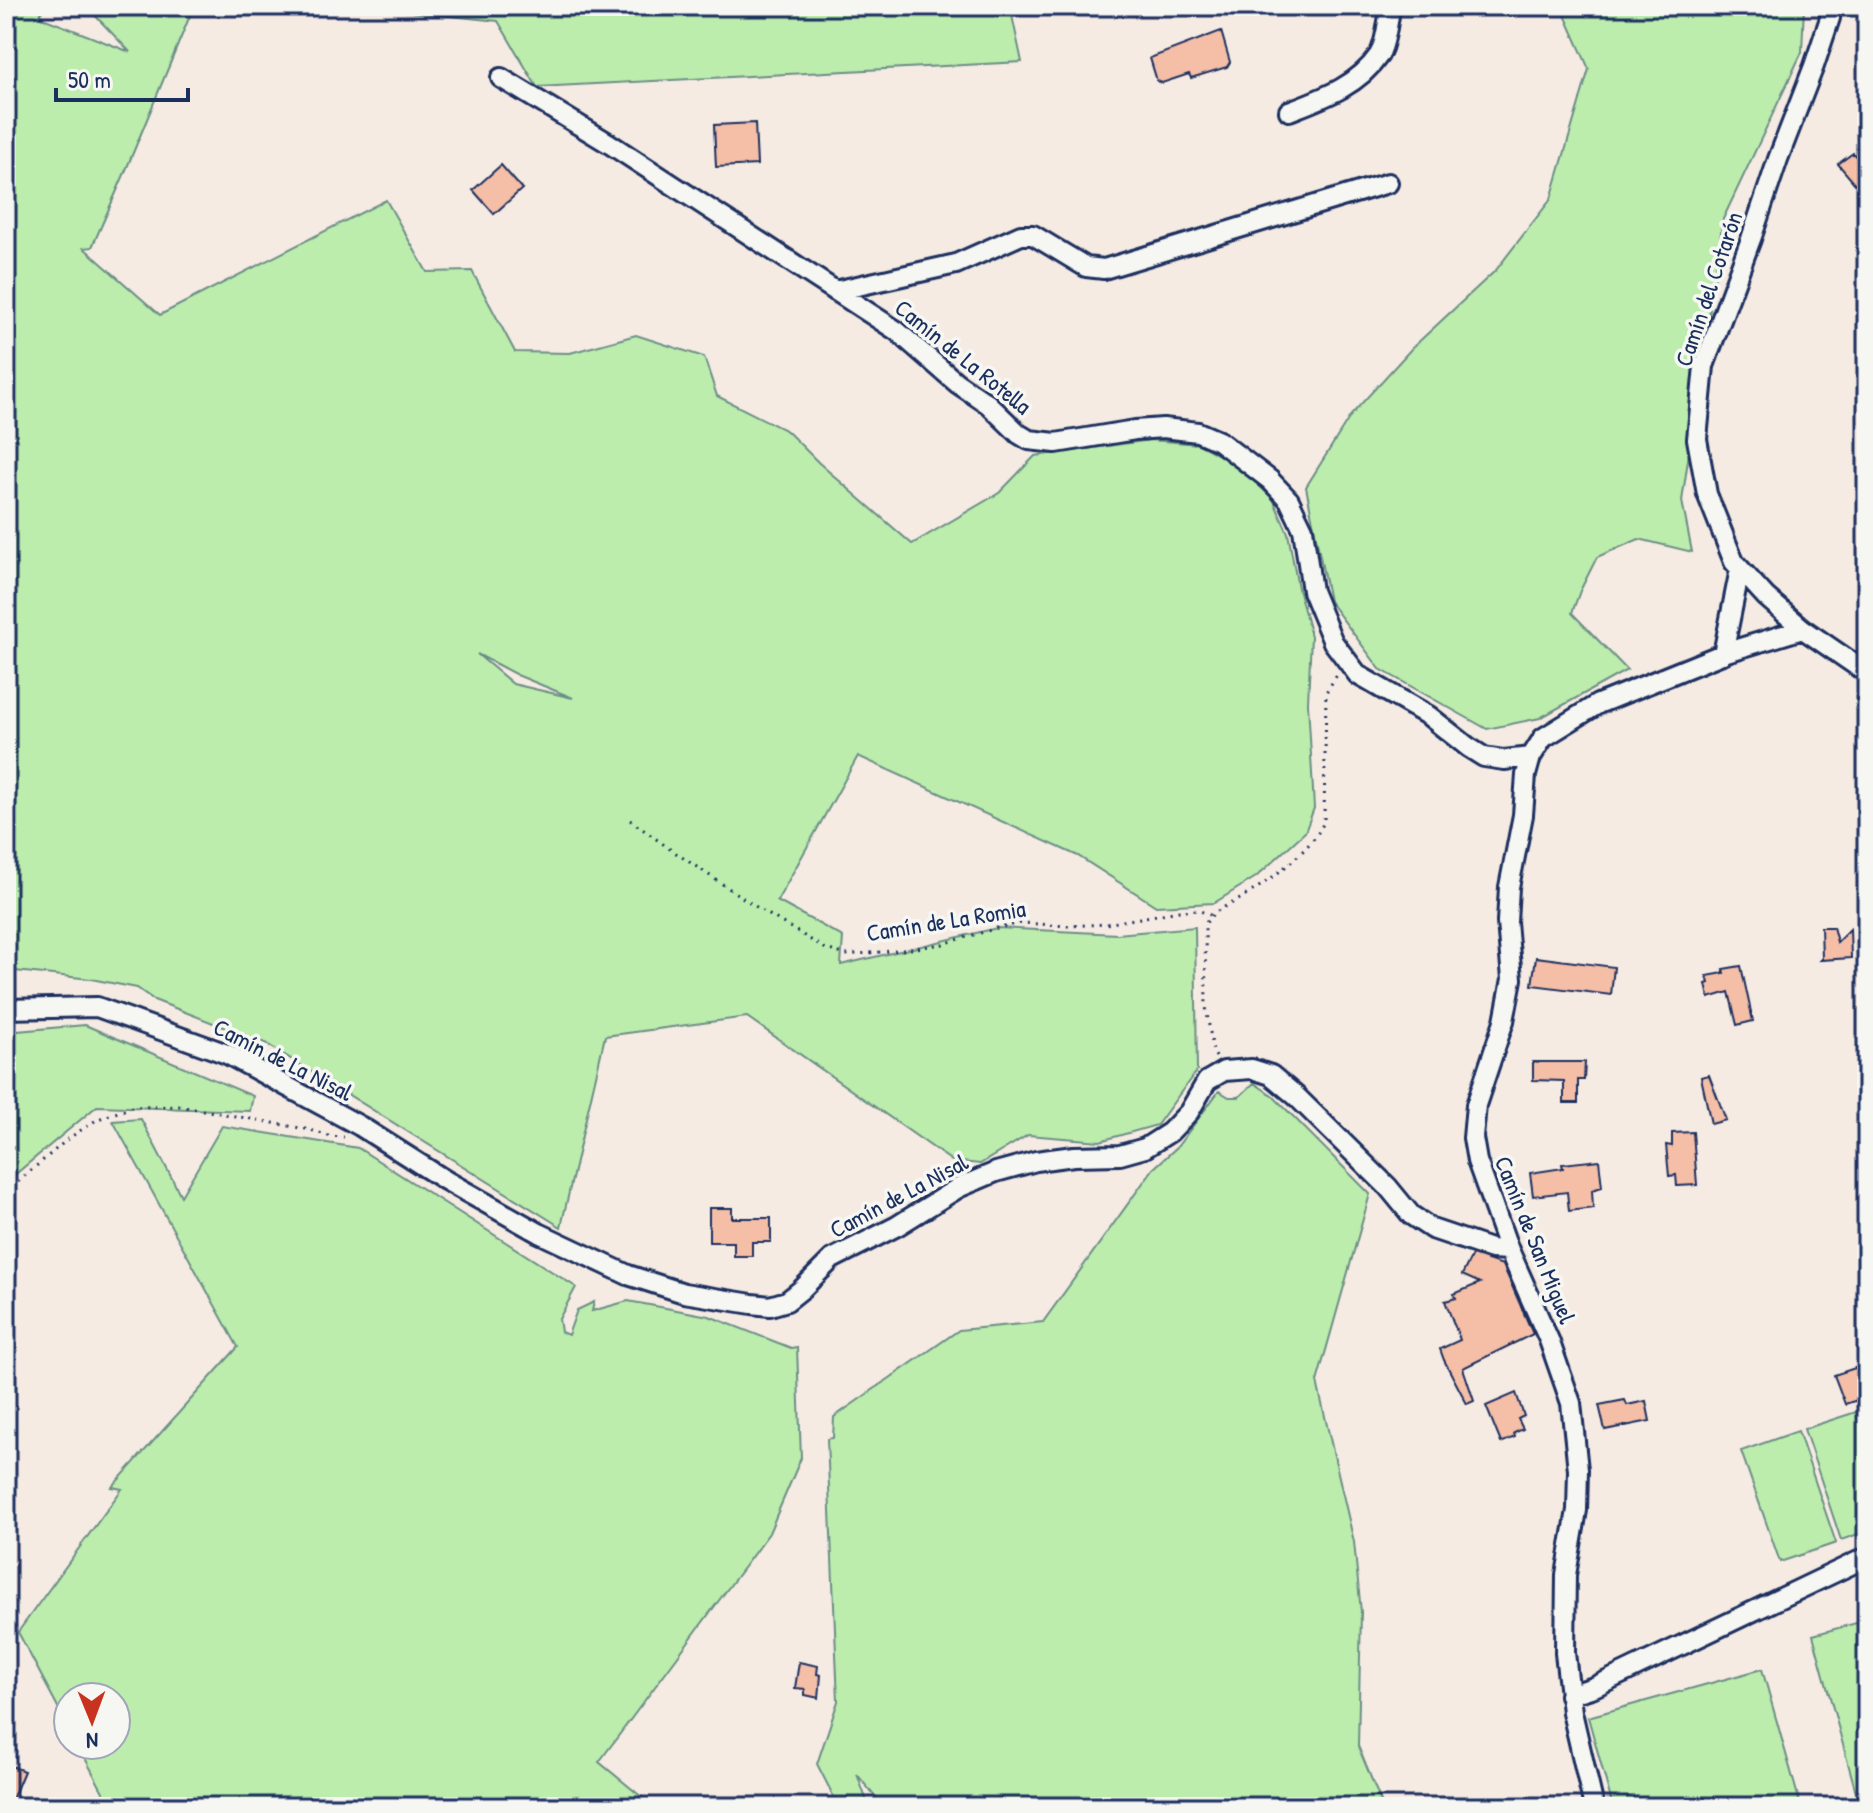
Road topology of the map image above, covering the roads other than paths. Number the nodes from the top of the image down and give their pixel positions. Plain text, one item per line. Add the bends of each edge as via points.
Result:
1 (1390, 6) edge
2 (1834, 10) edge
3 (501, 78) dead end
4 (1289, 111) dead end
5 (1388, 183) dead end
6 (835, 291) junction
7 (1740, 569) junction
8 (1803, 629) junction
9 (1723, 654) junction
10 (1867, 673) edge
11 (1531, 757) junction
12 (6, 1009) edge
13 (1509, 1250) junction
14 (1867, 1557) edge
15 (1569, 1695) junction
16 (1594, 1807) edge

1 - 4 street via 1380,53 1358,78 1330,96
2 - 7 street, Camín del Cotarón via 1704,366 1699,453 1707,494
3 - 6 street, Camín de La Rotella
5 - 6 street via 1104,269 1086,267 1033,235 1021,235 956,264
6 - 11 street, Camín de La Rotella via 897,331 1029,440 1056,443 1163,428 1198,432 1219,441 1289,500 1303,529 1312,591 1333,642 1358,675 1429,716 1484,757
7 - 8 street, Camín del Cotarón
7 - 9 street
8 - 9 street
8 - 10 street, Camín del Cotarón
9 - 11 street via 1598,704 1543,738
11 - 13 street, Camín de San Miguel via 1509,887 1512,979 1473,1130 1477,1161
12 - 13 street, Camín de La Nisal via 97,1007 227,1054 539,1233 628,1275 684,1293 770,1306 787,1301 832,1259 958,1188 1036,1161 1145,1148 1189,1112 1207,1081 1224,1071 1252,1069 1271,1075 1296,1096 1411,1215 1432,1229
13 - 15 street, Camín de San Miguel via 1571,1403 1578,1470 1566,1575
14 - 15 street
15 - 16 street, Camín de San Miguel

